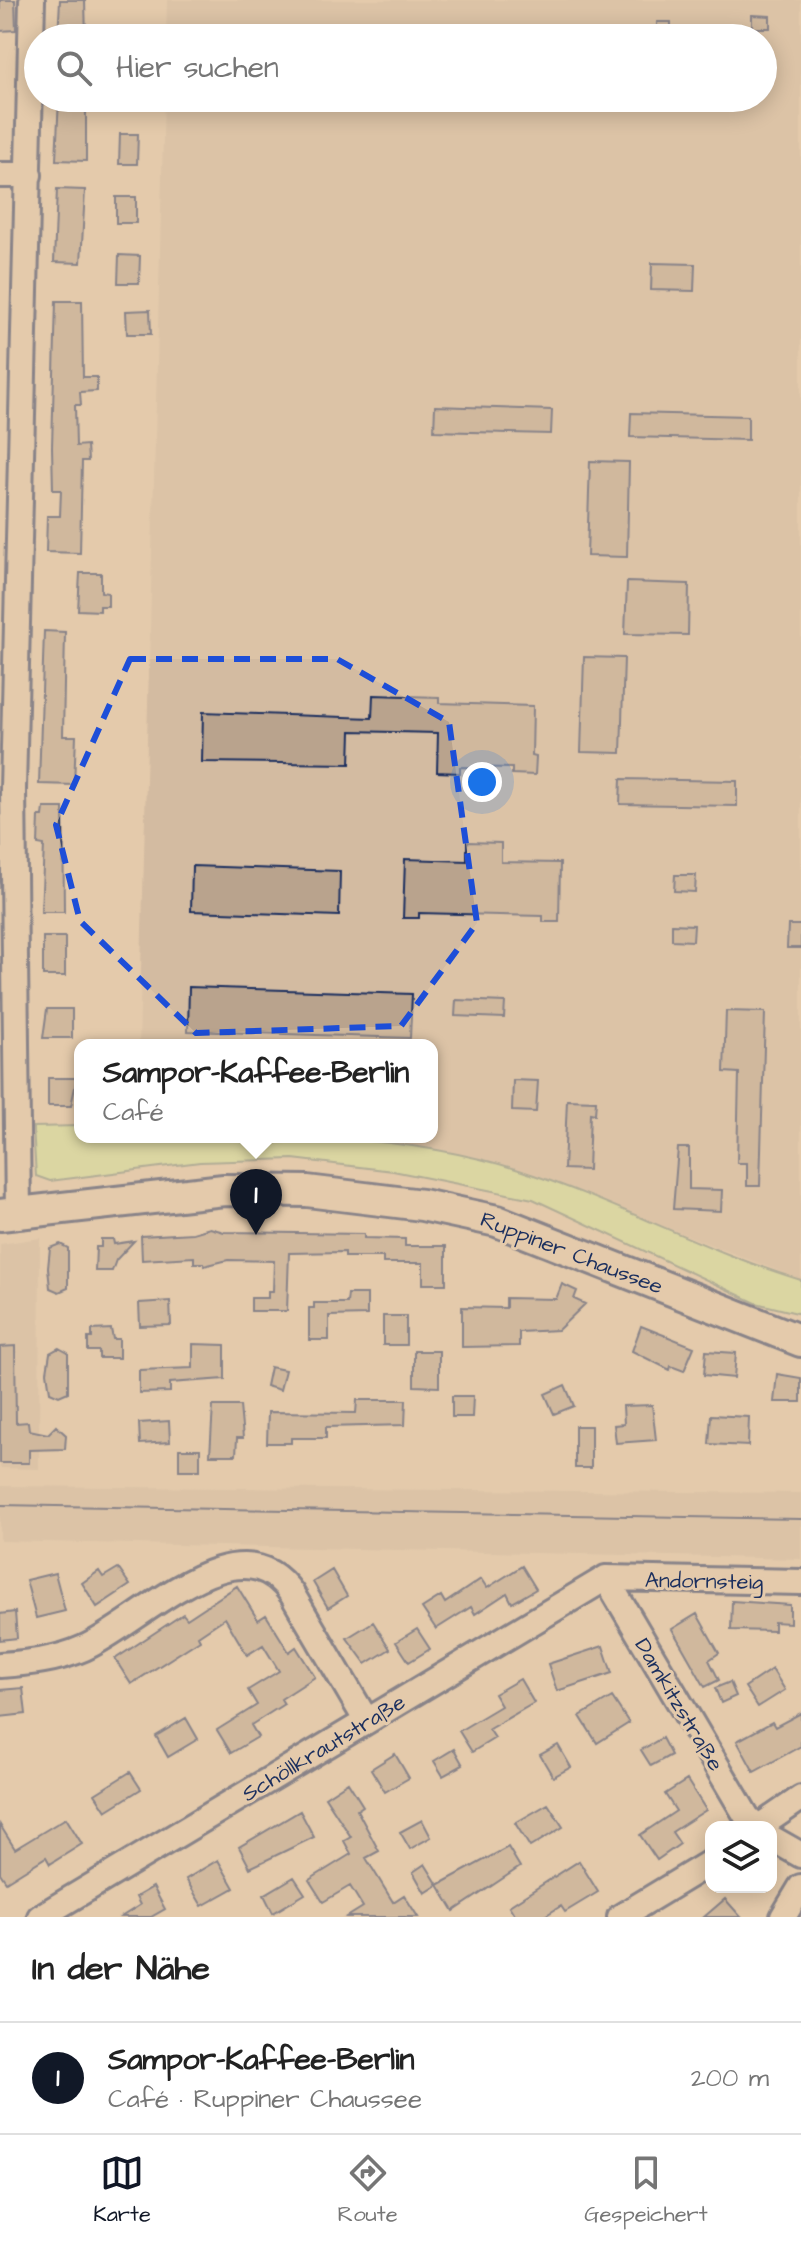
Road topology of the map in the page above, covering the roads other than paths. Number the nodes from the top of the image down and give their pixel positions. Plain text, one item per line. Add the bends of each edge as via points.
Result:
1 (32, 0) edge
2 (32, 24) edge
3 (30, 112) edge
4 (0, 175) edge
5 (29, 175) junction
6 (10, 592) edge
7 (7, 790) edge
8 (8, 989) edge
9 (9, 1214) edge
10 (801, 1341) edge
11 (606, 1578) junction
12 (801, 1582) edge
13 (0, 1665) edge
14 (366, 1720) junction
15 (801, 1798) edge
16 (751, 1821) edge
17 (767, 1821) edge
18 (777, 1841) edge
19 (801, 1855) edge
20 (705, 1866) edge
21 (801, 1887) edge
22 (40, 1917) edge
23 (620, 1917) edge
24 (783, 1917) edge

1 - 2 street
3 - 5 street
4 - 5 street
5 - 6 street
6 - 7 street
7 - 8 street
8 - 9 street
9 - 10 main road, Ruppiner Chaussee via 224,1190 307,1191 422,1205 497,1221
11 - 12 street, Andornsteig
11 - 14 street, Schöllkrautstraße
11 - 16 street, Damkitzstraße
13 - 14 street via 46,1661 85,1647 216,1568 264,1568 281,1578 292,1594
14 - 22 street, Schöllkrautstraße
15 - 17 street
18 - 19 street
20 - 23 street
21 - 24 street

